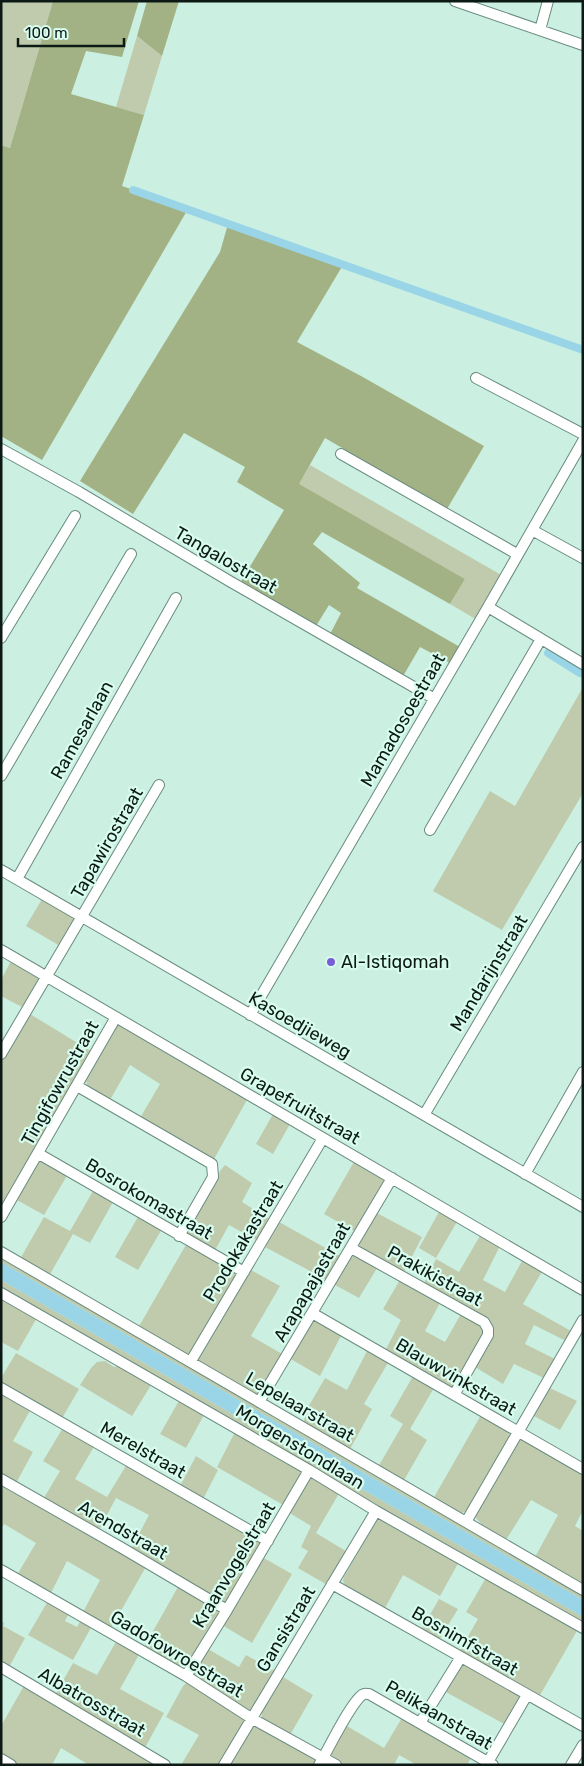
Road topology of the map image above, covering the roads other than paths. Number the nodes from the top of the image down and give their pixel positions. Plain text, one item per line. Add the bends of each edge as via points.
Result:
1 (455, 1) edge
2 (548, 1) edge
3 (540, 30) junction
4 (583, 45) edge
5 (476, 378) dead end
6 (583, 434) edge
7 (583, 441) edge
8 (1, 449) edge
9 (341, 454) dead end
10 (75, 516) dead end
11 (532, 530) junction
12 (131, 554) dead end
13 (518, 554) junction
14 (583, 558) edge
15 (176, 598) dead end
16 (488, 606) junction
17 (1, 638) edge
18 (541, 639) junction
19 (583, 664) edge
20 (433, 698) junction
21 (1, 776) edge
22 (159, 785) dead end
23 (430, 830) dead end
24 (583, 847) edge
25 (1, 870) edge
26 (17, 879) junction
27 (83, 917) junction
28 (1, 950) edge
29 (48, 976) junction
30 (250, 1015) junction
31 (116, 1017) junction
32 (1, 1054) edge
33 (583, 1072) edge
34 (77, 1086) junction
35 (424, 1115) junction
36 (323, 1138) junction
37 (39, 1154) junction
38 (525, 1174) junction
39 (392, 1178) junction
40 (583, 1207) edge
41 (1, 1217) edge
42 (180, 1236) junction
43 (350, 1248) junction
44 (1, 1252) edge
45 (244, 1272) junction
46 (583, 1290) edge
47 (1, 1293) edge
48 (312, 1313) junction
49 (583, 1320) edge
50 (191, 1361) junction
51 (1, 1388) edge
52 (454, 1395) junction
53 (259, 1402) junction
54 (517, 1432) junction
55 (583, 1469) edge
56 (309, 1470) junction
57 (1, 1480) edge
58 (376, 1511) junction
59 (466, 1522) junction
60 (268, 1541) junction
61 (1, 1570) edge
62 (332, 1584) junction
63 (583, 1590) edge
64 (227, 1610) junction
65 (583, 1628) edge
66 (461, 1657) junction
67 (1, 1668) edge
68 (186, 1676) junction
69 (527, 1695) junction
70 (251, 1718) junction
71 (420, 1723) junction
72 (583, 1726) edge
73 (583, 1745) edge
74 (1, 1759) edge
75 (322, 1761) edge
76 (490, 1763) edge
77 (11, 1765) edge
78 (165, 1765) edge
79 (224, 1765) edge
80 (336, 1765) edge
81 (571, 1765) edge

1 - 3 street
2 - 3 street
3 - 4 street
5 - 6 street
7 - 11 street, Mamadosoestraat
8 - 20 street, Tangalostraat
9 - 13 street
10 - 17 street
11 - 13 street, Mamadosoestraat
11 - 14 street
12 - 21 street
13 - 16 street, Mamadosoestraat
15 - 26 street, Ramesarlaan
16 - 18 street
16 - 20 street, Mamadosoestraat
18 - 19 street
18 - 23 street
20 - 30 street, Mamadosoestraat
22 - 27 street, Tapawirostraat
24 - 35 street, Mandarijnstraat
25 - 26 street, Kasoedjieweg
26 - 27 street, Kasoedjieweg
27 - 29 street, Tapawirostraat
27 - 30 street, Kasoedjieweg
28 - 29 street, Grapefruitstraat
29 - 31 street, Grapefruitstraat
29 - 32 street, Tapawirostraat
30 - 35 street, Kasoedjieweg
31 - 34 street, Tingifowrustraat
31 - 36 street, Grapefruitstraat
33 - 38 street
34 - 37 street, Tingifowrustraat
34 - 42 street via 212,1164 213,1177
35 - 38 street, Kasoedjieweg
36 - 39 street, Grapefruitstraat
36 - 45 street, Prodokakastraat
37 - 41 street, Tingifowrustraat
37 - 42 street, Bosrokomastraat
38 - 40 street, Kasoedjieweg
39 - 43 street, Arapapajastraat
39 - 46 street, Grapefruitstraat
42 - 45 street, Bosrokomastraat
43 - 48 street, Arapapajastraat
43 - 52 street, Prakikistraat via 484,1322 488,1335
44 - 50 street, Lepelaarstraat
45 - 50 street, Prodokakastraat
47 - 56 street, Morgenstondlaan
48 - 52 street, Blauwvinkstraat
48 - 53 street, Arapapajastraat
49 - 54 street
50 - 53 street, Lepelaarstraat
51 - 60 street, Merelstraat
52 - 54 street, Blauwvinkstraat
53 - 59 street, Lepelaarstraat
54 - 55 street, Blauwvinkstraat
54 - 59 street
56 - 58 street, Morgenstondlaan
56 - 60 street, Kraanvogelstraat
57 - 64 street, Arendstraat
58 - 62 street, Gansistraat
58 - 65 street, Morgenstondlaan
59 - 63 street, Lepelaarstraat
60 - 64 street, Kraanvogelstraat
61 - 68 street, Gadofowroestraat
62 - 66 street, Bosnimfstraat
62 - 70 street, Gansistraat
64 - 68 street, Kraanvogelstraat
66 - 69 street, Bosnimfstraat
66 - 71 street
67 - 78 street, Albatrosstraat
68 - 70 street, Gadofowroestraat
69 - 72 street, Bosnimfstraat
69 - 76 street
70 - 75 street, Gadofowroestraat
70 - 79 street, Gansistraat
71 - 75 street, Pelikaanstraat via 370,1694 362,1695
71 - 76 street, Pelikaanstraat
73 - 81 street
74 - 77 street
75 - 80 street, Gadofowroestraat

